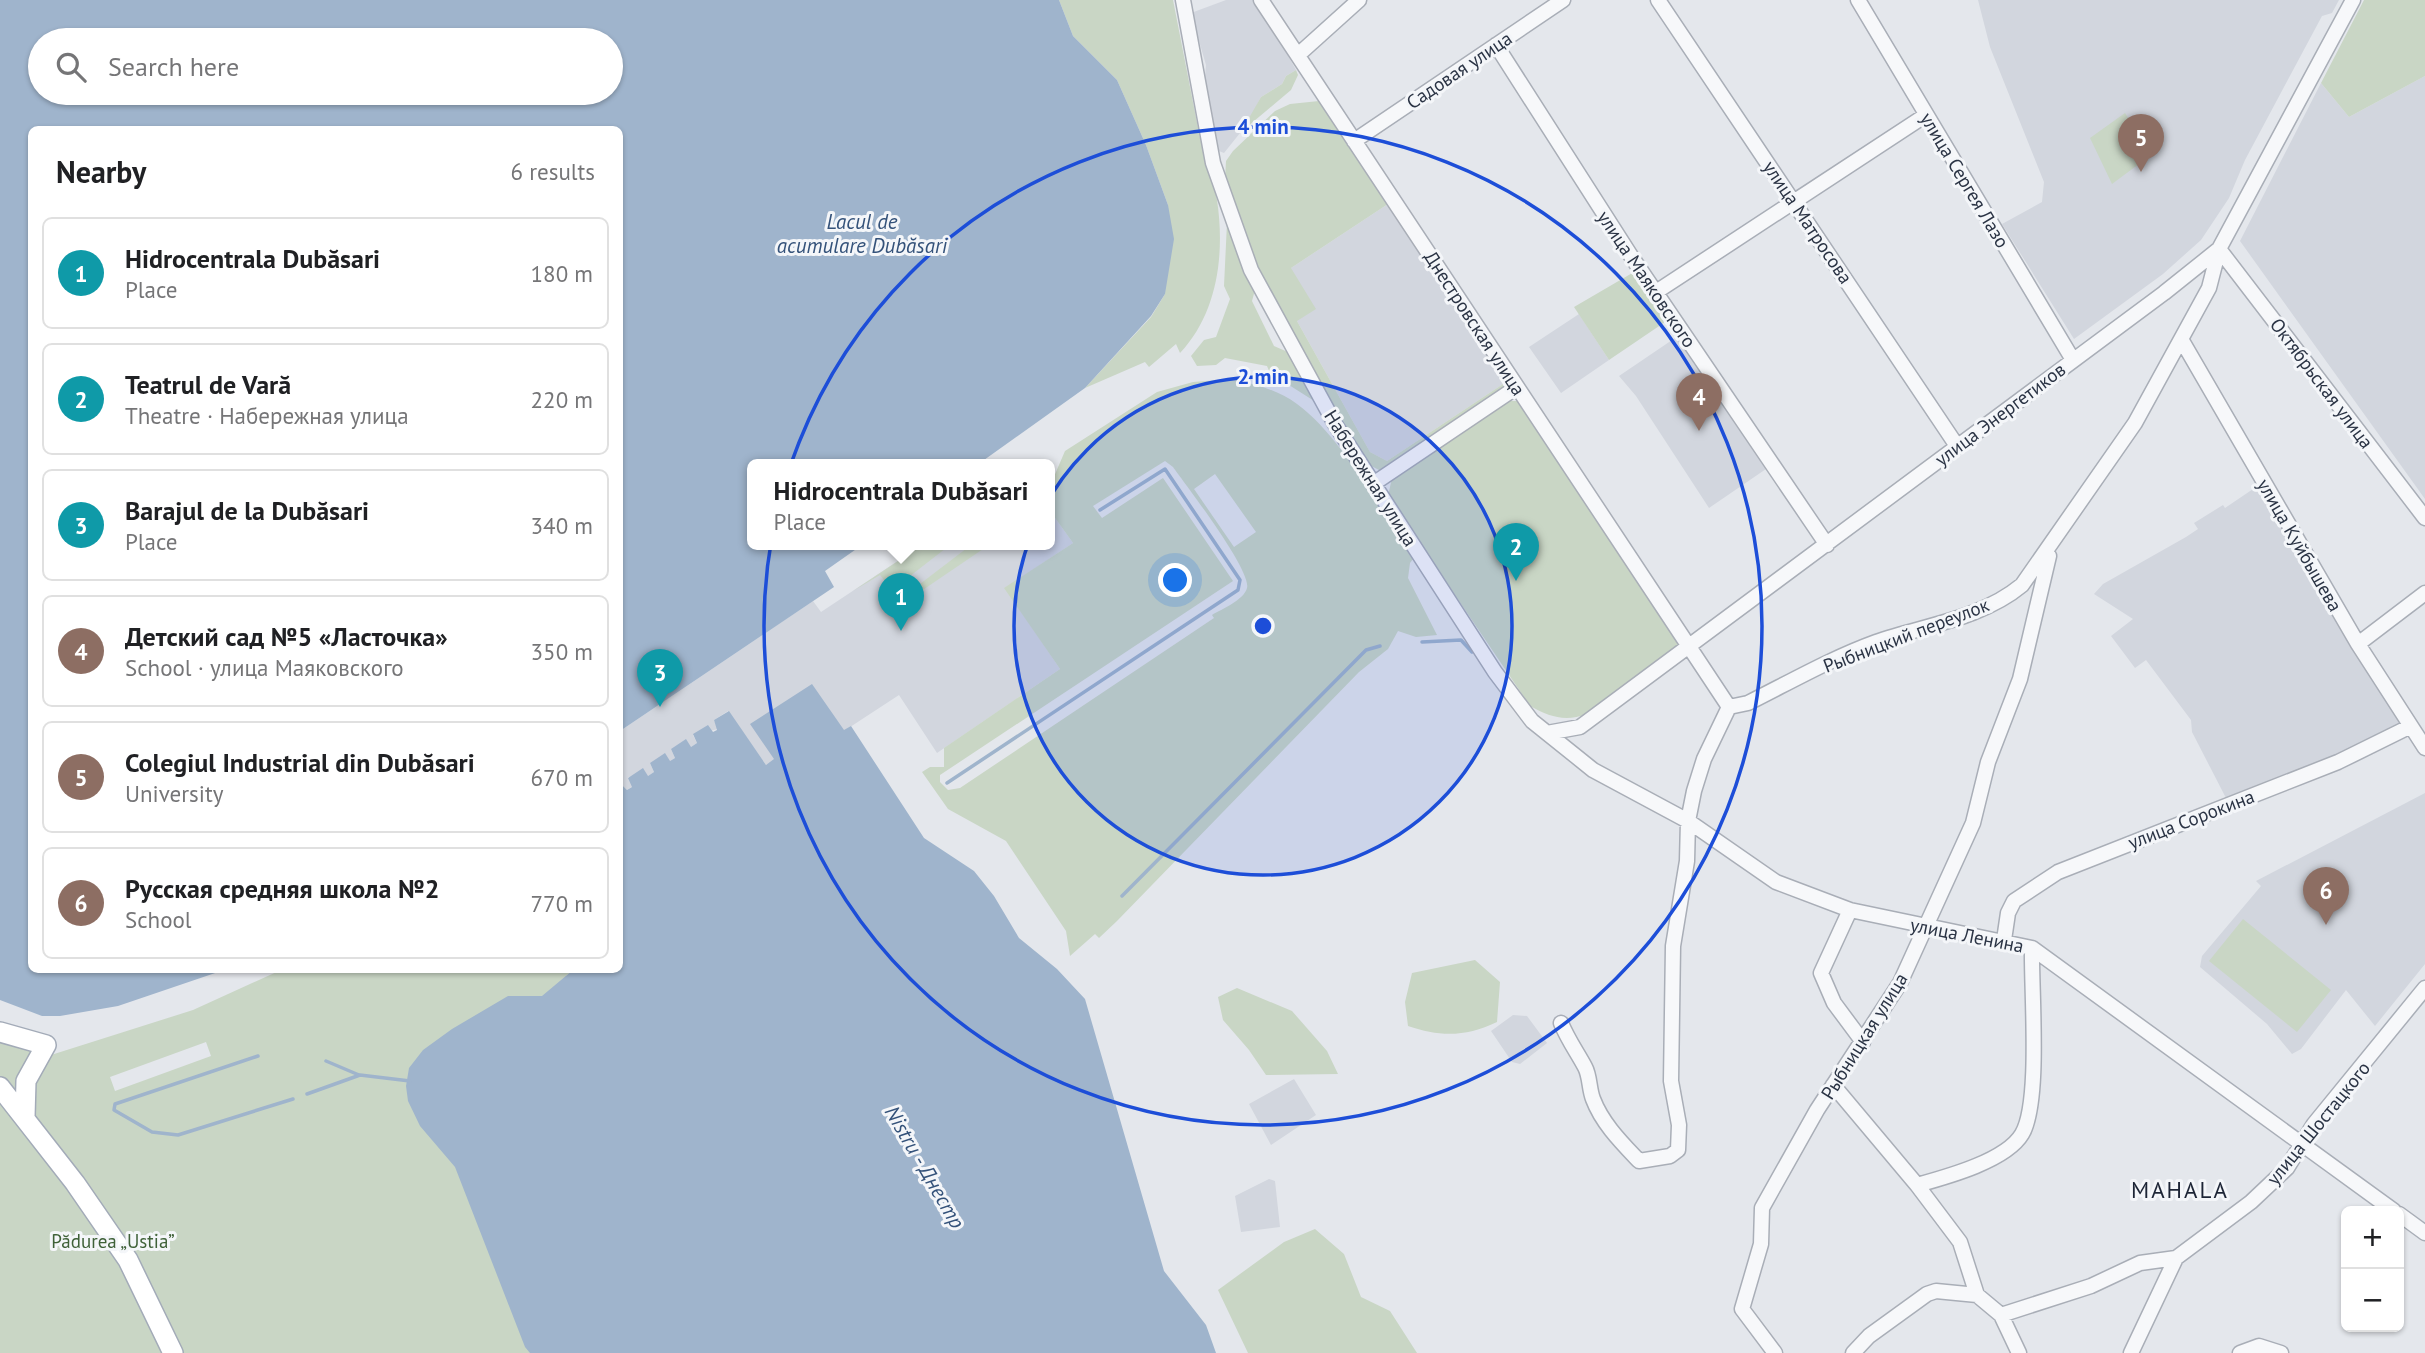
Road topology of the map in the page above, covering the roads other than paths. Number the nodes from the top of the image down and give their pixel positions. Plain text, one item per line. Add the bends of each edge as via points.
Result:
1 (1183, 0) edge
2 (1261, 0) edge
3 (1359, 0) edge
4 (1563, 0) edge
5 (1658, 0) edge
6 (1858, 0) edge
7 (2353, 0) edge
8 (1496, 45) junction
9 (1298, 55) junction
10 (1926, 115) junction
11 (1354, 141) junction
12 (1795, 202) junction
13 (2219, 249) junction
14 (1656, 292) junction
15 (2181, 339) junction
16 (2073, 360) junction
17 (1517, 387) junction
18 (1957, 446) junction
19 (1373, 484) junction
20 (2425, 518) edge
21 (1827, 545) junction
22 (2052, 546) junction
23 (2425, 593) edge
24 (2358, 644) junction
25 (1689, 646) junction
26 (1729, 707) junction
27 (2409, 727) junction
28 (1547, 733) junction
29 (2425, 748) edge
30 (1688, 821) junction
31 (1850, 911) junction
32 (1925, 928) junction
33 (2004, 940) junction
34 (2032, 948) junction
35 (2425, 988) edge
36 (1561, 1023) dead end
37 (5, 1039) edge
38 (1863, 1042) junction
39 (1833, 1085) junction
40 (0, 1087) edge
41 (25, 1117) junction
42 (2301, 1143) junction
43 (1917, 1185) junction
44 (2387, 1206) edge
45 (2404, 1218) edge
46 (2425, 1234) edge
47 (2176, 1258) junction
48 (1977, 1295) junction
49 (2001, 1315) junction
50 (173, 1353) edge
51 (1775, 1353) edge
52 (1853, 1353) edge
53 (2019, 1353) edge
54 (2131, 1353) edge
55 (2240, 1353) edge
56 (2281, 1353) edge

1 - 19 street, Набережная улица via 1208,142 1241,244 1264,295
2 - 9 street, Днестровская улица
3 - 9 street
4 - 8 street, Садовая улица
5 - 12 street, улица Матросова
6 - 10 street, улица Сергея Лазо
7 - 13 street, улица Энергетиков
8 - 11 street, Садовая улица
8 - 14 street, улица Маяковского
9 - 11 street, Днестровская улица
10 - 12 street
10 - 16 street, улица Сергея Лазо
11 - 17 street, Днестровская улица
12 - 14 street
12 - 18 street, улица Матросова
13 - 15 street, Рыбницкий переулок via 2208,288
13 - 16 street, улица Энергетиков
13 - 20 street, Октябрьская улица
14 - 21 street, улица Маяковского
15 - 22 street, Рыбницкий переулок via 2135,423
15 - 24 street, улица Куйбышева
16 - 18 street, улица Энергетиков
17 - 19 street
17 - 25 street, Днестровская улица
18 - 21 street, улица Энергетиков
19 - 28 street, Набережная улица via 1494,672 1517,704
21 - 25 street, улица Энергетиков
22 - 26 street, Рыбницкий переулок via 2022,585 1993,603 1955,620 1876,642 1748,703
22 - 32 street, Рыбницкая улица via 2020,679 1988,762 1973,823
23 - 24 street
24 - 27 street, улица Куйбышева
25 - 26 street, Днестровская улица
25 - 28 street, улица Энергетиков via 1580,727
26 - 30 street via 1704,759
27 - 29 street, улица Куйбышева
27 - 33 street, улица Сорокина via 2338,762 2058,872 2014,901
28 - 30 street, улица Ленина via 1593,770
30 - 31 street, улица Ленина via 1776,882
30 - 36 street via 1687,861 1673,946 1670,1025 1671,1081 1680,1144 1670,1156 1639,1161 1609,1127 1593,1099 1586,1068
31 - 32 street, улица Ленина
31 - 38 street via 1821,973 1834,1003
32 - 33 street, улица Ленина
32 - 38 street, Рыбницкая улица via 1900,983
33 - 34 street, улица Ленина
34 - 42 street, улица Ленина
34 - 43 street via 2031,1104 2021,1135 2004,1150 1961,1173
35 - 42 street, улица Шостацкого
37 - 41 main road via 46,1045 26,1081
38 - 39 street, Рыбницкая улица
39 - 43 street
39 - 51 street, Рыбницкая улица via 1762,1208 1761,1244 1742,1309
40 - 41 main road
41 - 50 main road via 128,1260
42 - 44 street, улица Ленина
42 - 47 street, улица Шостацкого via 2287,1168 2252,1202
43 - 48 street via 1960,1242
45 - 46 street
47 - 49 street, улица Шостацкого via 2140,1263 2091,1286
47 - 54 street
48 - 49 street
48 - 52 street via 1936,1290 1927,1294
49 - 53 street
55 - 56 street via 2259,1346

